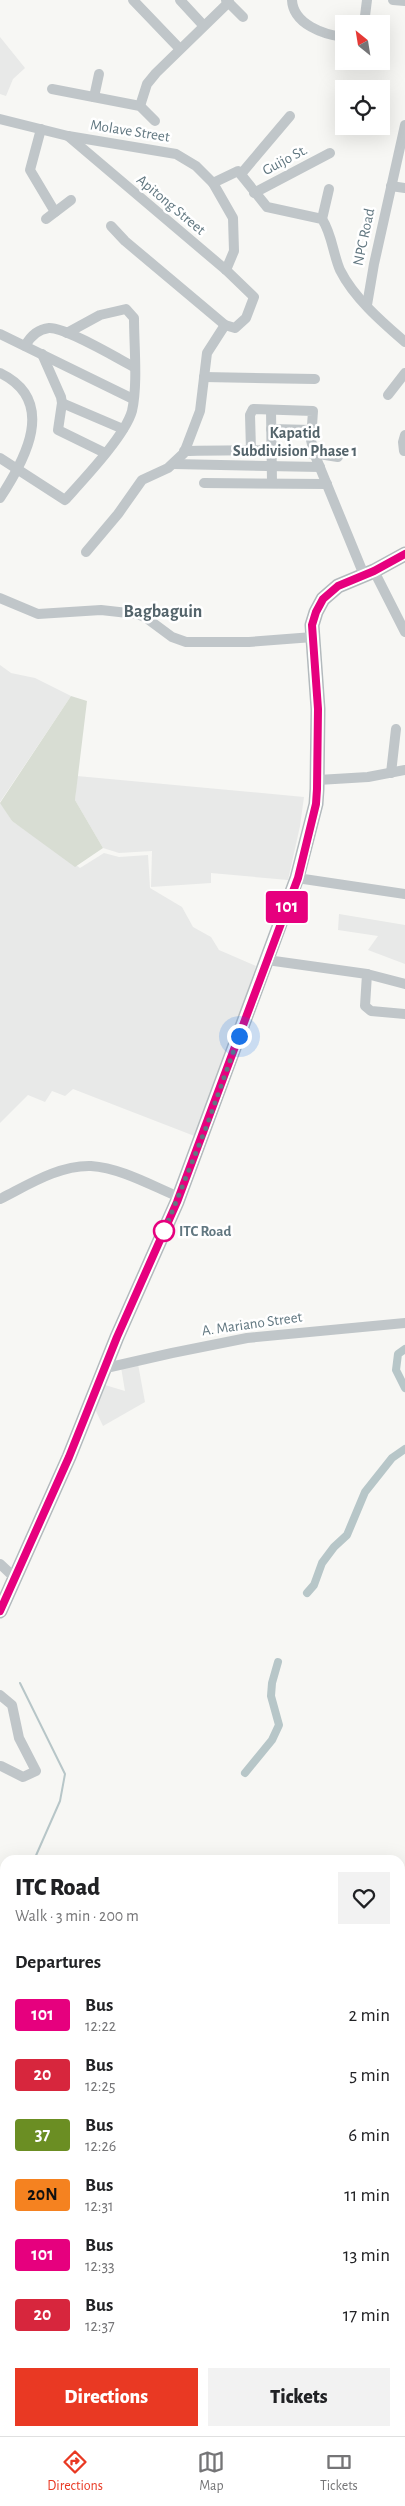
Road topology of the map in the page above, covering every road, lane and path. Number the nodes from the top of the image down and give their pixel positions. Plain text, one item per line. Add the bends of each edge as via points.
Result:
1 (133, 0) edge
2 (180, 0) edge
3 (292, 0) edge
4 (367, 0) edge
5 (393, 0) edge
6 (228, 1) edge
7 (405, 2) edge
8 (365, 15) edge
9 (243, 17) dead end
10 (204, 25) junction
11 (335, 35) edge
12 (179, 48) junction
13 (99, 74) dead end
14 (52, 89) dead end
15 (94, 97) junction
16 (140, 106) junction
17 (290, 116) dead end
18 (0, 119) edge
19 (155, 121) dead end
20 (405, 125) edge
21 (40, 129) junction
22 (68, 136) junction
23 (404, 137) edge
24 (330, 152) dead end
25 (241, 174) junction
26 (213, 183) junction
27 (391, 186) junction
28 (405, 188) edge
29 (329, 189) dead end
30 (254, 193) junction
31 (70, 200) dead end
32 (55, 212) junction
33 (46, 219) dead end
34 (322, 220) junction
35 (111, 226) dead end
36 (226, 270) junction
37 (367, 305) junction
38 (225, 325) junction
39 (66, 332) junction
40 (0, 334) edge
41 (405, 342) edge
42 (25, 346) junction
43 (42, 354) junction
44 (134, 367) junction
45 (0, 372) edge
46 (405, 373) edge
47 (204, 377) junction
48 (315, 380) dead end
49 (388, 395) dead end
50 (133, 399) junction
51 (62, 403) junction
52 (270, 410) junction
53 (123, 429) junction
54 (271, 429) junction
55 (310, 430) junction
56 (405, 435) edge
57 (250, 450) junction
58 (184, 451) junction
59 (272, 451) junction
60 (404, 451) edge
61 (105, 453) junction
62 (314, 453) junction
63 (338, 457) dead end
64 (0, 458) edge
65 (173, 464) junction
66 (272, 466) junction
67 (320, 467) junction
68 (18, 470) junction
69 (204, 483) dead end
70 (272, 483) junction
71 (327, 484) junction
72 (0, 498) edge
73 (86, 552) dead end
74 (405, 554) edge
75 (369, 573) junction
76 (0, 598) edge
77 (405, 632) edge
78 (313, 637) junction
79 (396, 730) dead end
80 (405, 770) edge
81 (391, 774) junction
82 (318, 780) junction
83 (298, 878) junction
84 (405, 894) edge
85 (267, 960) junction
86 (367, 974) junction
87 (405, 984) edge
88 (405, 1014) edge
89 (179, 1197) junction
90 (0, 1198) edge
91 (405, 1323) edge
92 (106, 1368) junction
93 (0, 1564) edge
94 (15, 1578) junction
95 (0, 1611) edge
96 (0, 1695) edge
97 (1, 1766) dead end

1 - 12 street
2 - 10 street
3 - 11 street via 296,14 322,32
4 - 8 street
5 - 7 street
6 - 9 street
6 - 10 street
10 - 12 street
12 - 16 street via 151,79
13 - 15 street
14 - 15 street
15 - 16 street
16 - 19 street
17 - 25 street
18 - 21 street, Molave Street
20 - 23 street, NPC Road
21 - 22 street, Molave Street
21 - 32 street via 30,170
22 - 26 street, Molave Street via 176,154 196,166
22 - 36 street, Apitong Street
23 - 27 street, NPC Road
24 - 30 street, Guijo St.
25 - 26 street via 238,171
25 - 30 street
26 - 36 street, Molave Street via 233,218 234,250
27 - 28 street
27 - 37 street, NPC Road
29 - 34 street
30 - 34 street via 271,209
31 - 32 street
32 - 33 street
34 - 37 street via 341,272
35 - 38 street
36 - 38 street, Apitong Street via 254,297 250,312 239,326
37 - 41 street
38 - 47 street via 207,353
39 - 42 street via 46,329 33,335
39 - 44 street
39 - 44 street via 100,316 126,309 134,318
40 - 42 street
42 - 43 street
43 - 50 street
43 - 51 street
44 - 50 street
45 - 68 street via 22,388 31,407 30,440
46 - 49 street
47 - 48 street
47 - 58 street via 200,411
50 - 53 street
51 - 53 street
51 - 61 street via 58,430
52 - 54 street
52 - 55 street via 312,410
52 - 57 street via 251,412
53 - 61 street
54 - 55 street
54 - 59 street
55 - 62 street
56 - 60 street
57 - 58 street
57 - 59 street
58 - 65 street
59 - 62 street
59 - 66 street
61 - 68 street via 65,500
62 - 63 street
62 - 67 street
64 - 68 street
65 - 66 street
65 - 73 street via 142,480
66 - 67 street
66 - 70 street
67 - 71 street
68 - 72 street
69 - 70 street
70 - 71 street
71 - 75 street
74 - 75 main road
75 - 77 street
75 - 78 main road via 338,586 323,599 314,619
76 - 78 street via 38,614 101,610 136,614 186,642
78 - 82 main road
79 - 81 street
80 - 81 street
81 - 82 street
82 - 83 main road via 316,804
83 - 84 street
83 - 85 main road
85 - 86 street
85 - 89 main road
86 - 87 street
86 - 88 street via 365,1006 371,1011
89 - 90 street via 117,1172 89,1166 51,1174
89 - 92 main road
91 - 92 street, A. Mariano Street via 247,1338
92 - 94 main road
93 - 94 street
94 - 95 main road
96 - 97 street via 12,1704 19,1738 36,1771 23,1777

